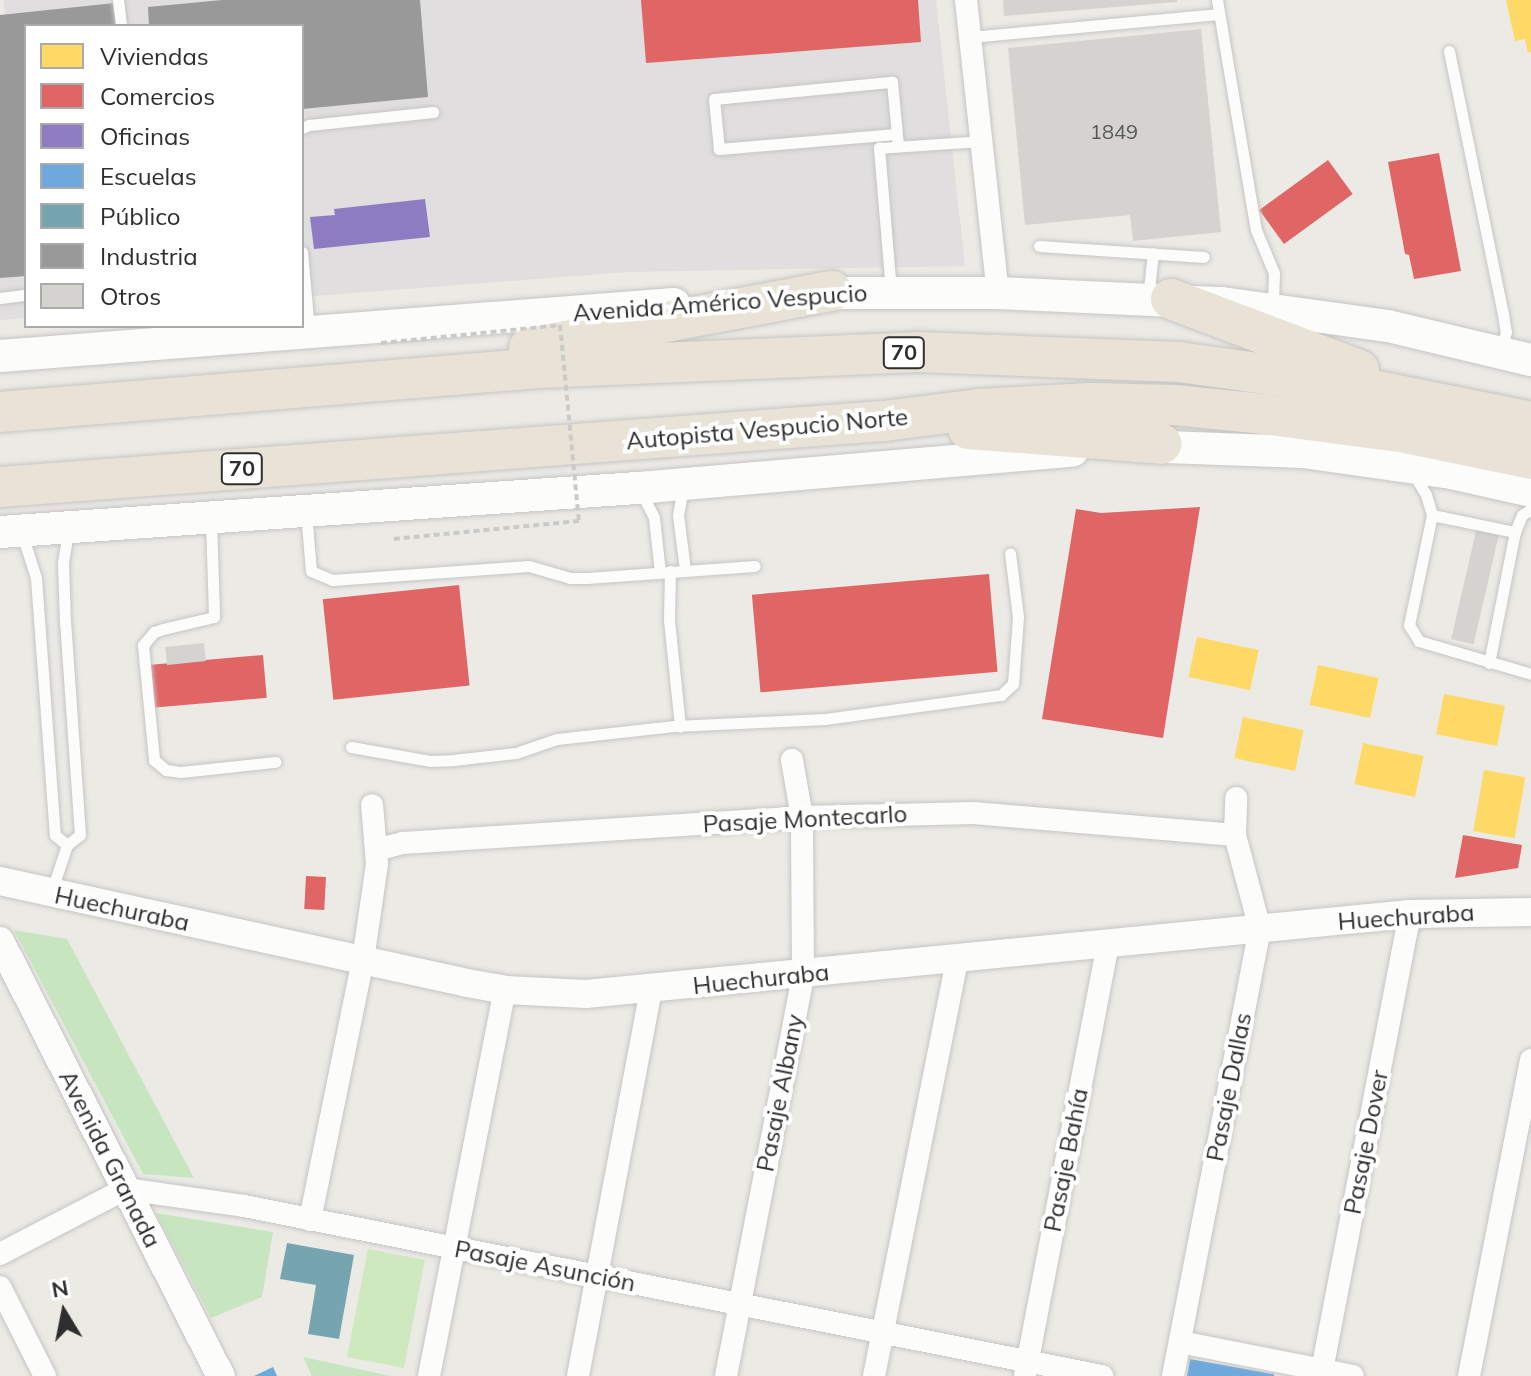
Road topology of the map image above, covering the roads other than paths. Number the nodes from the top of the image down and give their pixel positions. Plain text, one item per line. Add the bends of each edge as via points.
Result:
1 (118, 0) edge
2 (966, 0) edge
3 (1217, 0) edge
4 (1219, 14) junction
5 (121, 24) edge
6 (970, 37) junction
7 (1449, 51) dead end
8 (433, 112) dead end
9 (304, 127) edge
10 (897, 140) junction
11 (982, 141) junction
12 (1039, 246) dead end
13 (1153, 253) junction
14 (1204, 257) dead end
15 (304, 275) edge
16 (832, 291) junction
17 (891, 291) junction
18 (998, 293) junction
19 (24, 295) edge
20 (0, 298) edge
21 (1159, 299) junction
22 (1273, 308) junction
23 (309, 333) junction
24 (0, 356) edge
25 (1516, 356) edge
26 (356, 381) junction
27 (0, 397) edge
28 (101, 403) junction
29 (1449, 403) junction
30 (0, 412) edge
31 (884, 421) junction
32 (1531, 422) edge
33 (1161, 444) junction
34 (1531, 459) edge
35 (1407, 466) junction
36 (684, 484) junction
37 (638, 488) junction
38 (10, 489) edge
39 (1531, 491) edge
40 (1531, 509) edge
41 (306, 512) junction
42 (1432, 515) junction
43 (211, 519) junction
44 (69, 528) junction
45 (10, 531) edge
46 (1515, 532) junction
47 (1010, 553) dead end
48 (755, 566) dead end
49 (685, 570) junction
50 (665, 571) junction
51 (1489, 663) junction
52 (1531, 674) edge
53 (680, 726) junction
54 (351, 747) dead end
55 (792, 760) dead end
56 (275, 762) dead end
57 (1236, 798) dead end
58 (372, 805) dead end
59 (802, 817) junction
60 (1235, 835) junction
61 (67, 845) junction
62 (376, 850) junction
63 (0, 881) edge
64 (50, 894) junction
65 (1531, 912) edge
66 (1410, 914) junction
67 (1260, 929) junction
68 (0, 941) edge
69 (1108, 944) junction
70 (363, 960) junction
71 (957, 960) junction
72 (803, 975) junction
73 (505, 990) junction
74 (651, 990) junction
75 (1531, 1060) edge
76 (125, 1189) junction
77 (310, 1220) junction
78 (454, 1248) junction
79 (0, 1254) edge
80 (597, 1276) junction
81 (0, 1287) edge
82 (740, 1304) junction
83 (883, 1333) junction
84 (1180, 1342) junction
85 (1026, 1369) edge
86 (1322, 1370) junction
87 (45, 1376) edge
88 (221, 1376) edge
89 (429, 1376) edge
90 (578, 1376) edge
91 (726, 1376) edge
92 (874, 1376) edge
93 (1102, 1376) edge
94 (1173, 1376) edge
95 (1353, 1376) edge
96 (1469, 1376) edge

1 - 5 lane
2 - 6 street
3 - 4 lane
4 - 6 lane
4 - 22 lane via 1256,230 1274,273
6 - 11 street
7 - 25 lane via 1506,332
8 - 9 lane
10 - 10 lane via 892,82 714,99 719,149
10 - 11 lane
10 - 17 lane via 879,148
11 - 18 street
12 - 13 lane
13 - 14 lane
13 - 21 lane
15 - 23 lane
16 - 17 main road, Avenida Américo Vespucio
16 - 23 main road, Avenida Américo Vespucio
16 - 26 highway
17 - 18 main road, Avenida Américo Vespucio
18 - 21 main road, Avenida Américo Vespucio
19 - 20 lane
21 - 22 main road, Avenida Américo Vespucio
21 - 29 highway
22 - 25 main road, Avenida Américo Vespucio via 1388,326
23 - 24 main road, Avenida Américo Vespucio
26 - 28 highway, 70
26 - 29 highway, 70 via 918,352 1179,362
27 - 28 highway
28 - 30 highway, 70
29 - 32 highway, 70
31 - 33 highway
31 - 34 highway, Autopista Vespucio Norte / 70 via 1033,405 1175,405 1400,432
31 - 38 highway, Autopista Vespucio Norte / 70
33 - 35 main road via 1303,452
33 - 36 main road
35 - 39 main road
35 - 42 lane
36 - 37 main road
36 - 49 lane via 678,515
37 - 41 main road
37 - 50 lane via 654,518
40 - 46 lane
41 - 43 main road
41 - 50 lane via 311,571 332,580 529,566 570,578
42 - 46 lane
42 - 51 lane via 1409,625 1426,645
43 - 44 main road
43 - 56 lane via 214,617 163,629 143,645 154,760 166,770 181,772
44 - 45 main road
44 - 61 lane via 63,563 65,623 80,835
45 - 61 lane via 36,578 55,835
46 - 51 lane
47 - 53 lane via 1018,617 1010,691 825,719
48 - 49 lane
49 - 50 lane
50 - 53 lane
51 - 52 lane
53 - 54 lane via 557,739 516,753 453,760
55 - 59 street, Pasaje Albany
57 - 60 street, Pasaje Dallas
58 - 62 street
59 - 60 street, Pasaje Montecarlo via 973,813
59 - 62 street, Pasaje Montecarlo via 403,843
59 - 72 street, Pasaje Albany
60 - 67 street, Pasaje Dallas
61 - 64 lane
62 - 70 street
63 - 64 street, Huechuraba
64 - 70 street, Huechuraba
65 - 66 street, Huechuraba
66 - 67 street, Huechuraba
66 - 86 street, Pasaje Dover
67 - 69 street, Huechuraba
67 - 84 street, Pasaje Dallas
68 - 76 street, Avenida Granada
69 - 71 street, Huechuraba
69 - 85 street, Pasaje Bahía
70 - 73 street, Huechuraba
70 - 77 street
71 - 72 street, Huechuraba
71 - 83 street
72 - 74 street, Huechuraba
72 - 82 street, Pasaje Albany
73 - 74 street, Huechuraba
73 - 78 street
74 - 80 street
75 - 96 street
76 - 77 street, Pasaje Asunción
76 - 79 street
76 - 88 street, Avenida Granada
77 - 78 street, Pasaje Asunción
78 - 80 street, Pasaje Asunción
78 - 89 street
80 - 82 street, Pasaje Asunción
80 - 90 street
81 - 87 street
82 - 83 street, Pasaje Asunción
82 - 91 street, Pasaje Albany
83 - 85 street, Pasaje Asunción
83 - 92 street
84 - 86 street
84 - 94 street, Pasaje Dallas
85 - 93 street, Pasaje Asunción
86 - 95 street

